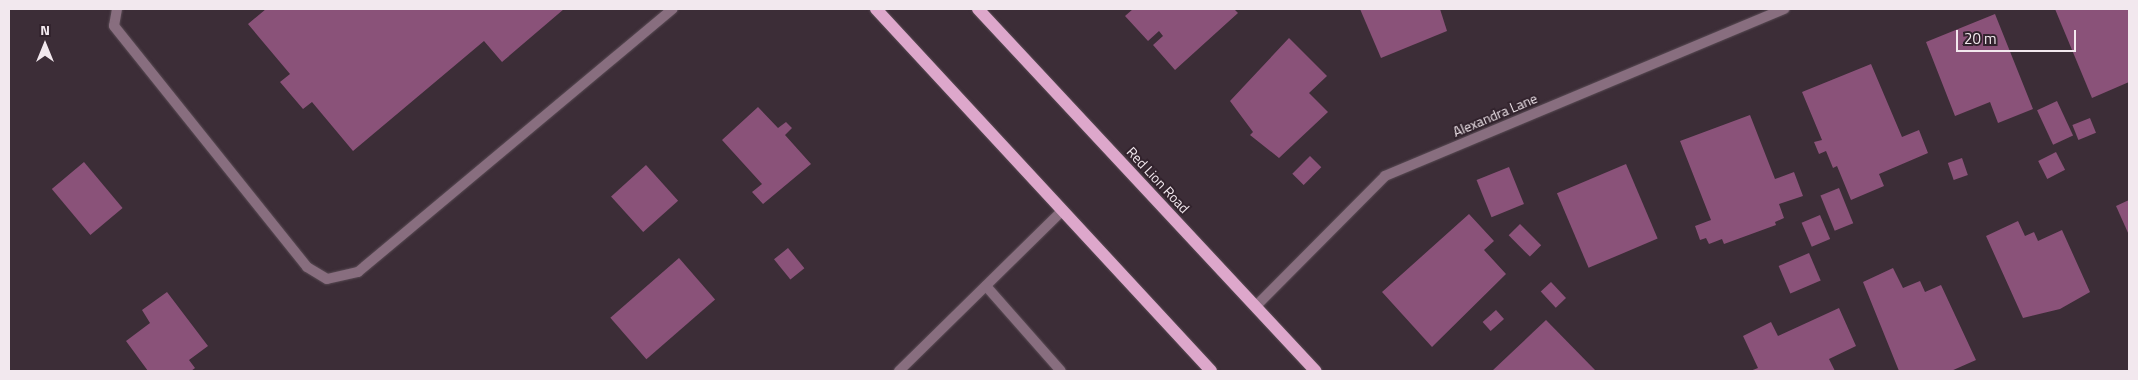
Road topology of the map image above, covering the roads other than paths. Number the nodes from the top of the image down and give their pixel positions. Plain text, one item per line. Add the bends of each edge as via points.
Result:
1 (117, 9) edge
2 (672, 9) edge
3 (876, 9) edge
4 (978, 9) edge
5 (1785, 9) edge
6 (1062, 211) junction
7 (986, 286) junction
8 (1256, 306) junction
9 (899, 371) edge
10 (1061, 371) edge
11 (1210, 371) edge
12 (1316, 371) edge

1 - 2 street via 114,26 307,267 326,279 358,272
3 - 6 main road
4 - 8 main road, Red Lion Road
5 - 8 street, Alexandra Lane via 1385,176
6 - 7 street
6 - 11 main road
7 - 9 street
7 - 10 street
8 - 12 main road, Red Lion Road

